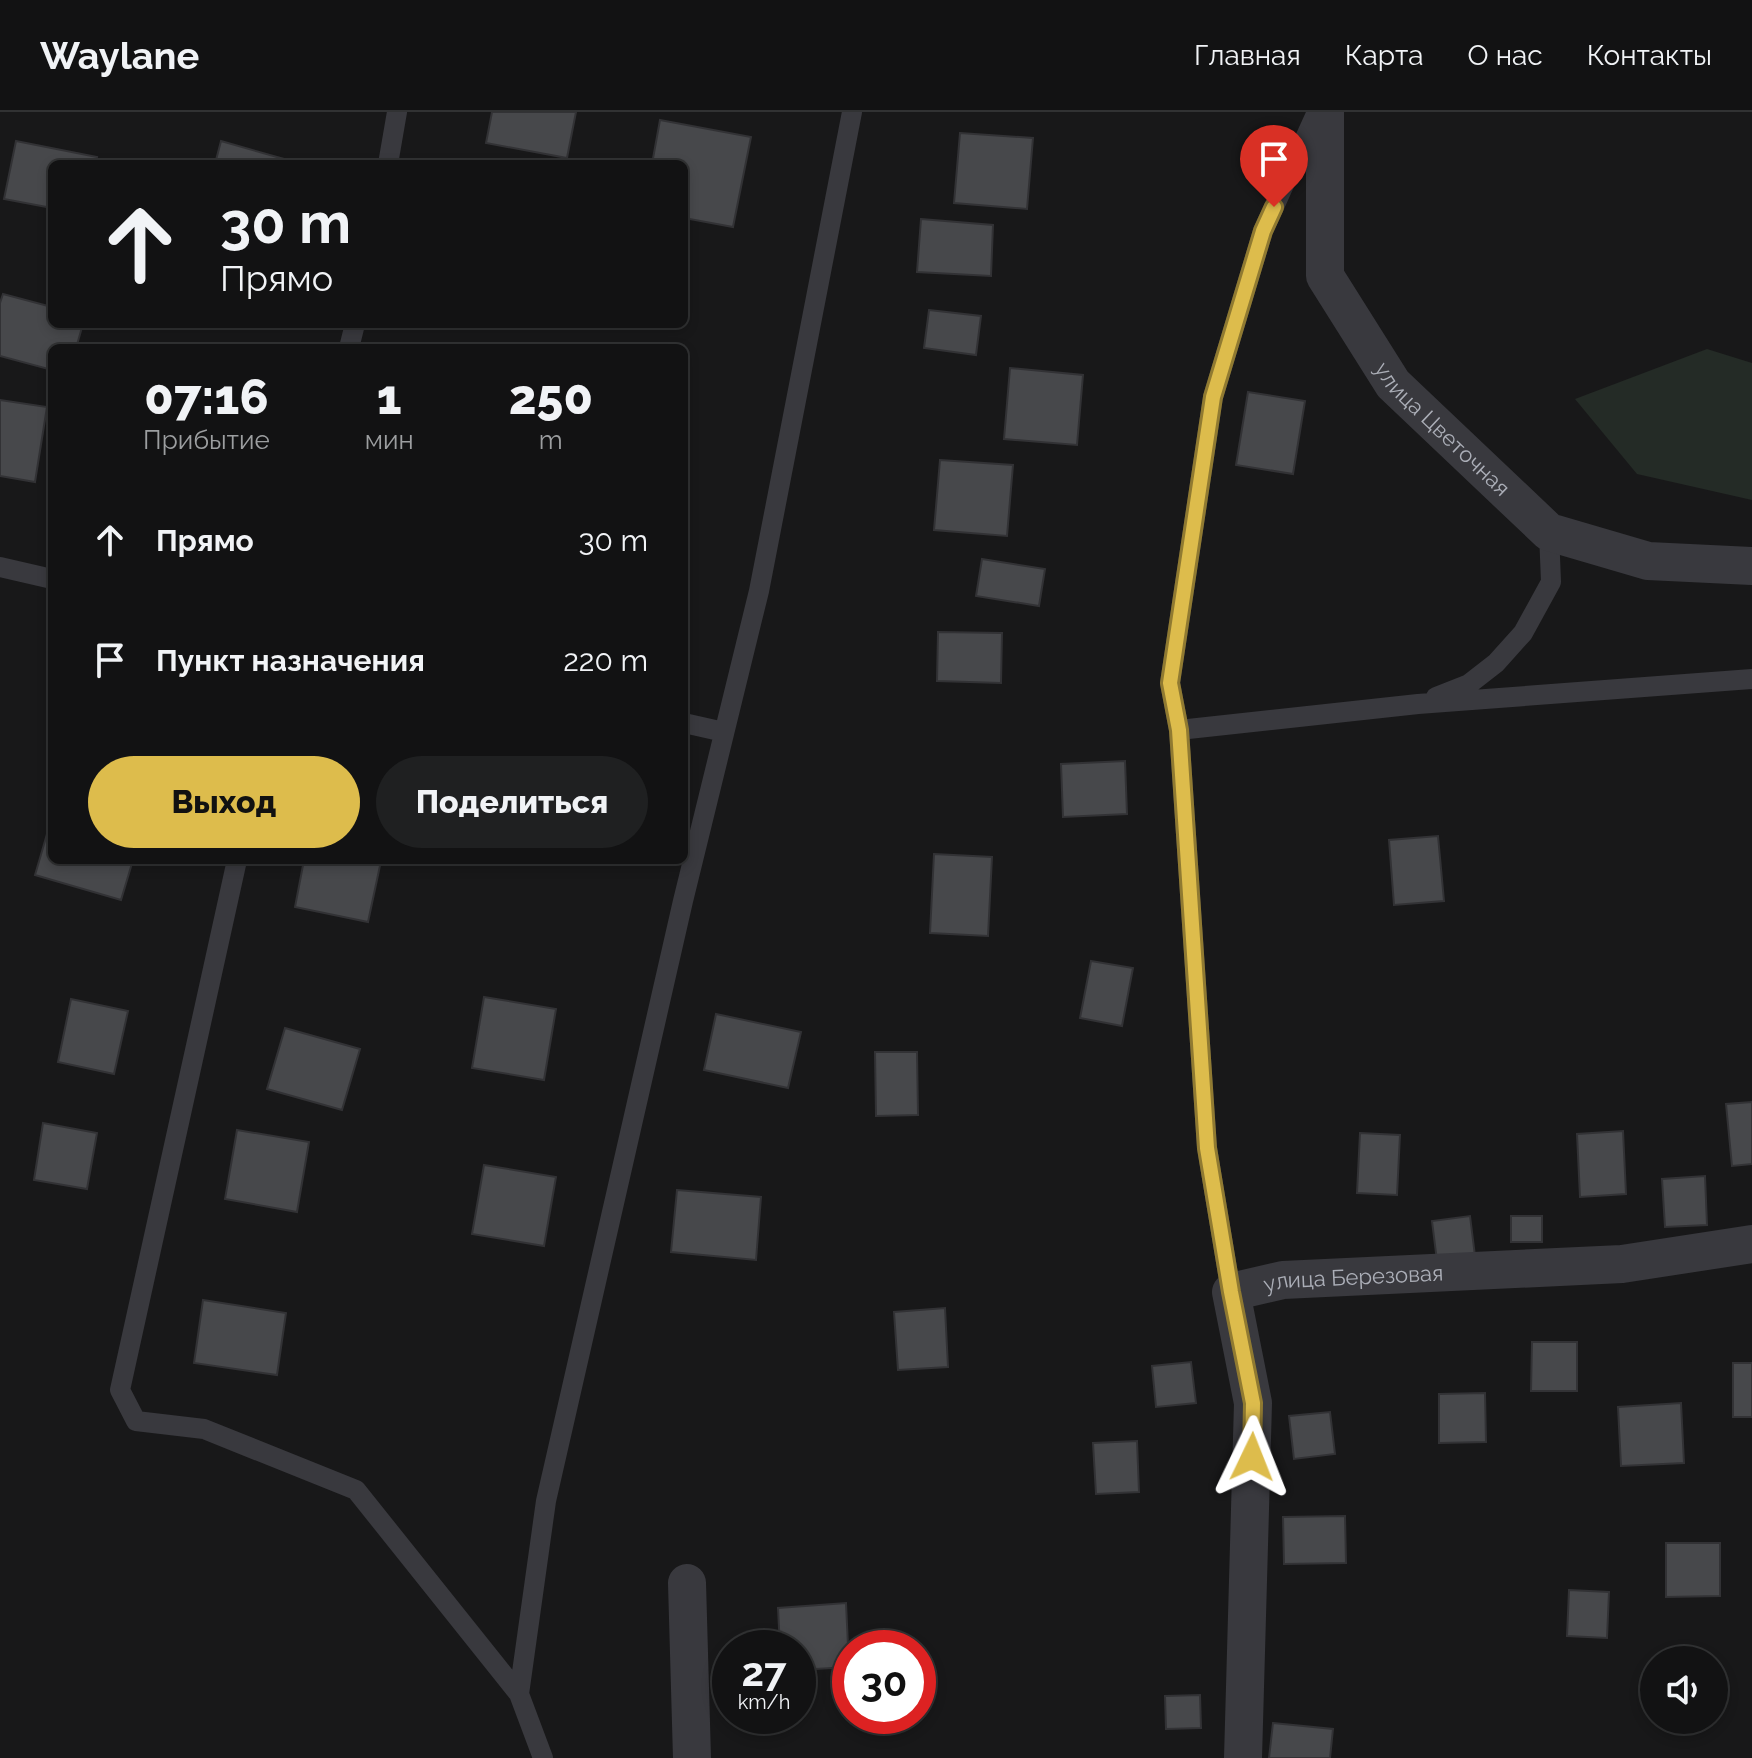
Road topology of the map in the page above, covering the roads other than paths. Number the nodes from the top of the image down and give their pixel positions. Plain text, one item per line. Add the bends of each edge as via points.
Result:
1 (397, 112) edge
2 (852, 112) edge
3 (1317, 112) edge
4 (1325, 112) edge
5 (389, 160) edge
6 (1549, 532) junction
7 (1752, 566) edge
8 (0, 567) edge
9 (48, 578) edge
10 (1752, 679) edge
11 (1418, 704) junction
12 (688, 724) edge
13 (1179, 730) junction
14 (724, 732) junction
15 (236, 864) edge
16 (1752, 1244) edge
17 (1231, 1292) junction
18 (687, 1583) dead end
19 (519, 1694) junction
20 (543, 1758) edge
21 (692, 1758) edge
22 (1243, 1758) edge

1 - 5 lane
2 - 14 lane via 762,576
3 - 13 lane via 1263,231 1213,397 1170,683
4 - 6 street, улица Цветочная via 1325,276 1393,384
6 - 7 street, улица Цветочная via 1648,561
6 - 11 lane via 1551,582 1523,633 1469,684
8 - 9 lane
10 - 11 lane
11 - 13 lane
12 - 14 lane
13 - 17 lane via 1207,1148
14 - 19 lane via 546,1501
15 - 19 lane via 120,1390 136,1421 204,1429 356,1490
16 - 17 street, улица Березовая via 1622,1264 1283,1280
17 - 22 street, улица Березовая via 1253,1403
18 - 21 street
19 - 20 lane

